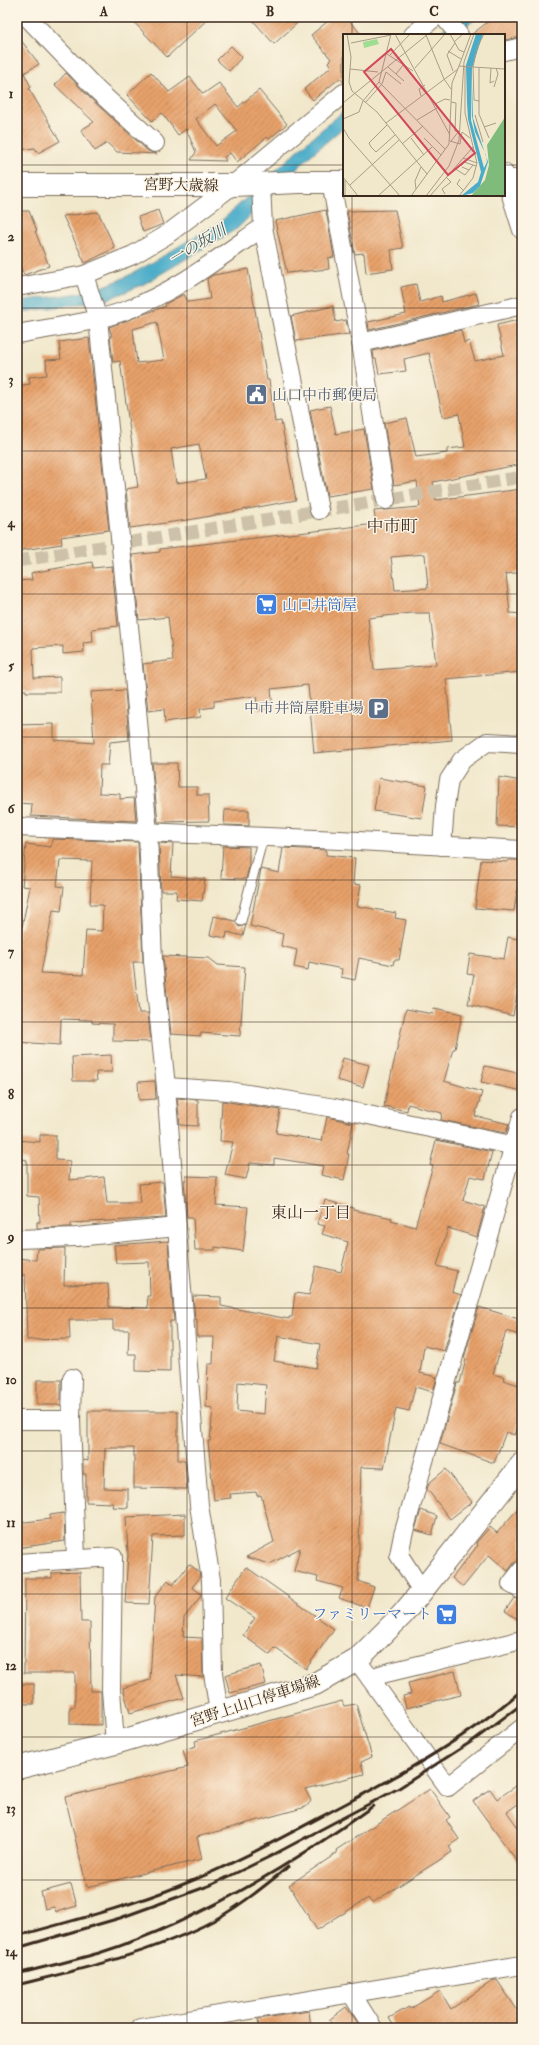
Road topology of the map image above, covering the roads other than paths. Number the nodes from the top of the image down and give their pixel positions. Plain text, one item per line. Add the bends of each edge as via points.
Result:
1 (27, 17) edge
2 (435, 17) edge
3 (444, 17) edge
4 (414, 34) edge
5 (458, 34) edge
6 (522, 47) edge
7 (505, 51) edge
8 (343, 94) edge
9 (155, 143) dead end
10 (509, 179) edge
11 (337, 182) edge
12 (261, 184) junction
13 (17, 185) edge
14 (233, 185) junction
15 (262, 219) junction
16 (522, 230) edge
17 (84, 275) junction
18 (17, 287) edge
19 (522, 305) edge
20 (96, 315) junction
21 (17, 334) edge
22 (361, 343) junction
23 (386, 500) dead end
24 (319, 510) dead end
25 (522, 744) edge
26 (17, 827) edge
27 (148, 833) junction
28 (263, 837) junction
29 (442, 846) junction
30 (522, 850) edge
31 (241, 921) dead end
32 (166, 1087) junction
33 (522, 1117) edge
34 (515, 1146) junction
35 (177, 1227) junction
36 (17, 1239) edge
37 (72, 1378) dead end
38 (17, 1420) edge
39 (71, 1420) junction
40 (522, 1464) edge
41 (76, 1559) junction
42 (17, 1563) edge
43 (522, 1570) edge
44 (522, 1590) edge
45 (422, 1592) junction
46 (522, 1640) edge
47 (357, 1660) junction
48 (370, 1678) junction
49 (219, 1713) junction
50 (522, 1728) edge
51 (114, 1743) junction
52 (17, 1768) edge
53 (522, 1965) edge
54 (351, 1993) junction
55 (146, 2028) edge
56 (373, 2028) edge

1 - 9 street via 97,90
2 - 4 street
3 - 5 street
6 - 7 street
8 - 14 street
10 - 16 street
11 - 12 main road, 宮野大歳線
11 - 22 street
12 - 14 main road, 宮野大歳線
12 - 15 street
13 - 14 main road, 宮野大歳線
14 - 17 street via 165,236 133,256
15 - 20 street via 206,267 159,295 128,310
15 - 24 street
17 - 18 street
17 - 20 street
19 - 22 street
20 - 21 street
20 - 27 street
22 - 23 street
25 - 29 street via 487,742 462,760 449,780
26 - 27 street
27 - 28 street
27 - 32 street via 152,961
28 - 29 street
28 - 31 lane
29 - 30 street
32 - 34 street via 229,1091 335,1108
32 - 35 street
33 - 34 street
34 - 45 street via 403,1535 400,1555
35 - 36 street via 76,1237
35 - 49 street via 199,1505 211,1580 213,1673
37 - 39 street
38 - 39 street
39 - 41 street
40 - 45 main road, 宮野上山口停車場線
41 - 42 street
41 - 51 street via 113,1558 110,1690
43 - 44 street via 511,1584
45 - 47 main road, 宮野上山口停車場線
46 - 48 street
47 - 48 street
47 - 49 main road, 宮野上山口停車場線 via 315,1684
48 - 50 street via 448,1787
49 - 51 main road, 宮野上山口停車場線
51 - 52 main road, 宮野上山口停車場線
53 - 54 street
54 - 55 street
54 - 56 street

